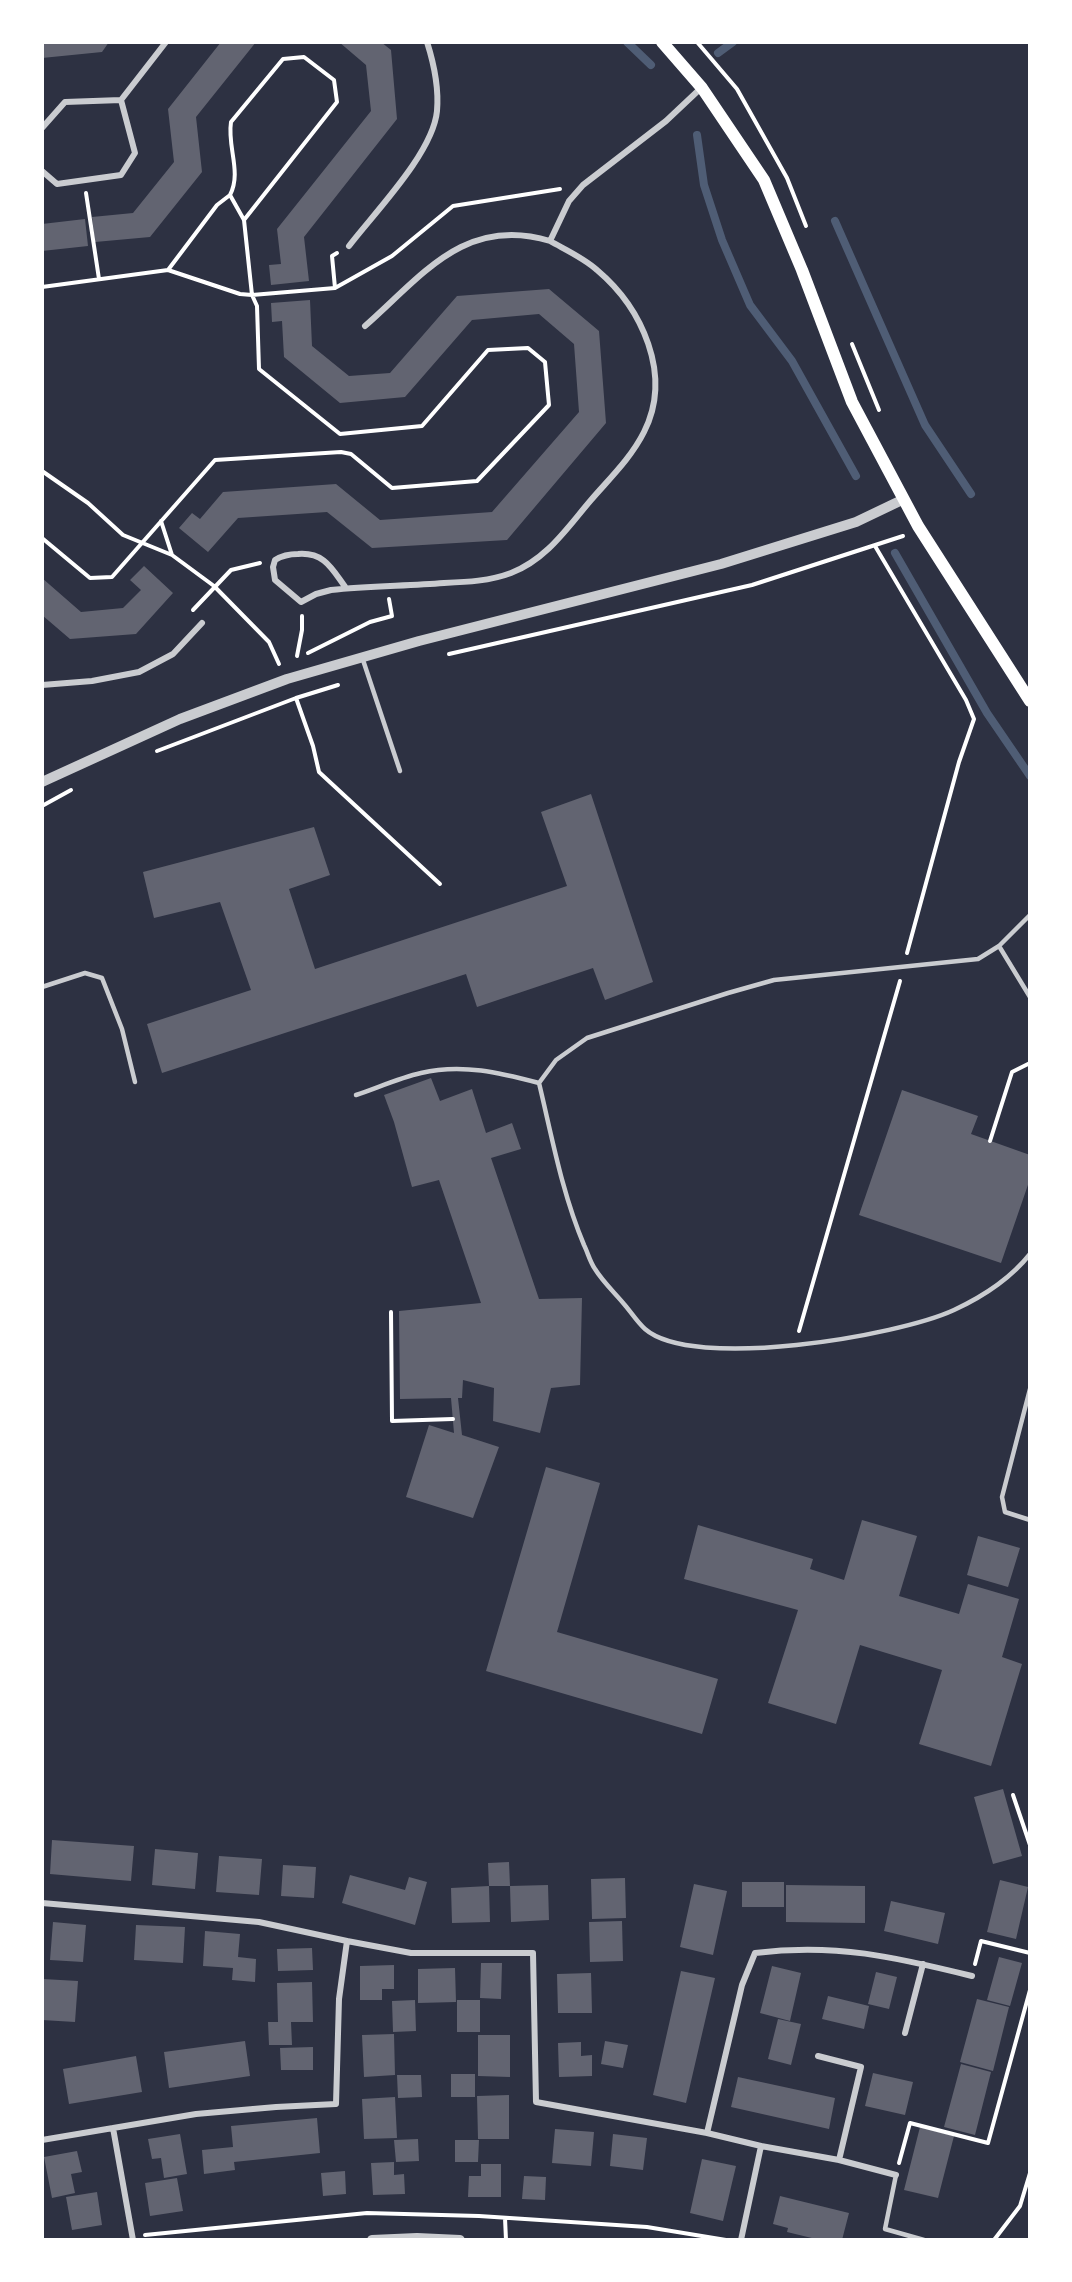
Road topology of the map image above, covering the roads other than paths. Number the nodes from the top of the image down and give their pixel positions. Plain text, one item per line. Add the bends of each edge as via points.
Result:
1 (166, 42) edge
2 (427, 42) edge
3 (662, 42) edge
4 (702, 88) junction
5 (121, 100) junction
6 (42, 128) edge
7 (42, 171) edge
8 (550, 241) junction
9 (348, 246) road end
10 (365, 326) dead end
11 (902, 500) junction
12 (346, 588) junction
13 (202, 623) road end
14 (363, 659) junction
15 (44, 683) edge
16 (1030, 701) edge
17 (400, 771) dead end
18 (42, 782) edge
19 (1030, 915) edge
20 (999, 946) junction
21 (42, 987) edge
22 (1030, 997) edge
23 (135, 1082) dead end
24 (540, 1083) junction
25 (356, 1095) dead end
26 (1030, 1254) edge
27 (1030, 1389) edge
28 (1030, 1520) edge
29 (42, 1903) edge
30 (348, 1941) junction
31 (923, 1964) junction
32 (972, 1976) road end
33 (905, 2033) dead end
34 (818, 2056) dead end
35 (113, 2128) junction
36 (707, 2133) junction
37 (42, 2140) edge
38 (761, 2146) junction
39 (839, 2160) junction
40 (896, 2175) joint
41 (417, 2239) edge
42 (133, 2240) edge
43 (372, 2240) edge
44 (460, 2240) edge
45 (741, 2240) edge
46 (924, 2240) edge

1 - 5 street
2 - 9 street via 435,73 437,112 432,128 417,158
3 - 4 main road
4 - 8 street via 583,185 569,201
4 - 11 main road via 764,180 852,402
5 - 6 street via 65,102
5 - 7 street via 135,153 121,176 57,184
8 - 10 street via 533,236 501,236 450,251
8 - 12 street via 597,270 646,334 653,357 655,397 652,412 632,452 547,552 528,565 492,579
11 - 14 street via 856,522 721,564
11 - 16 main road
12 - 12 street via 324,559 313,554 283,555 275,560 275,580 301,602 316,594
13 - 15 street via 173,654 139,672 92,681
14 - 17 lane
14 - 18 street via 286,679 180,719
19 - 20 lane
20 - 22 lane
20 - 24 lane via 978,959 774,980 728,993 586,1038 556,1060
21 - 23 lane via 85,973 102,978 122,1029
24 - 25 lane via 498,1072 442,1070
24 - 26 lane via 574,1220 594,1269 645,1330 677,1344 715,1349 795,1345 921,1322 986,1293
27 - 28 lane via 1002,1505 1005,1512
29 - 30 street via 259,1922
30 - 35 street via 339,1999 336,2104 196,2114
30 - 36 street via 411,1953 533,1953 536,2102
31 - 32 street
31 - 33 street
31 - 36 street via 830,1949 755,1953 742,1985
34 - 39 street via 861,2067
35 - 37 street
35 - 42 street
36 - 38 street
38 - 39 street
38 - 45 street
39 - 40 street
40 - 46 lane via 885,2229
41 - 43 street
41 - 44 street

